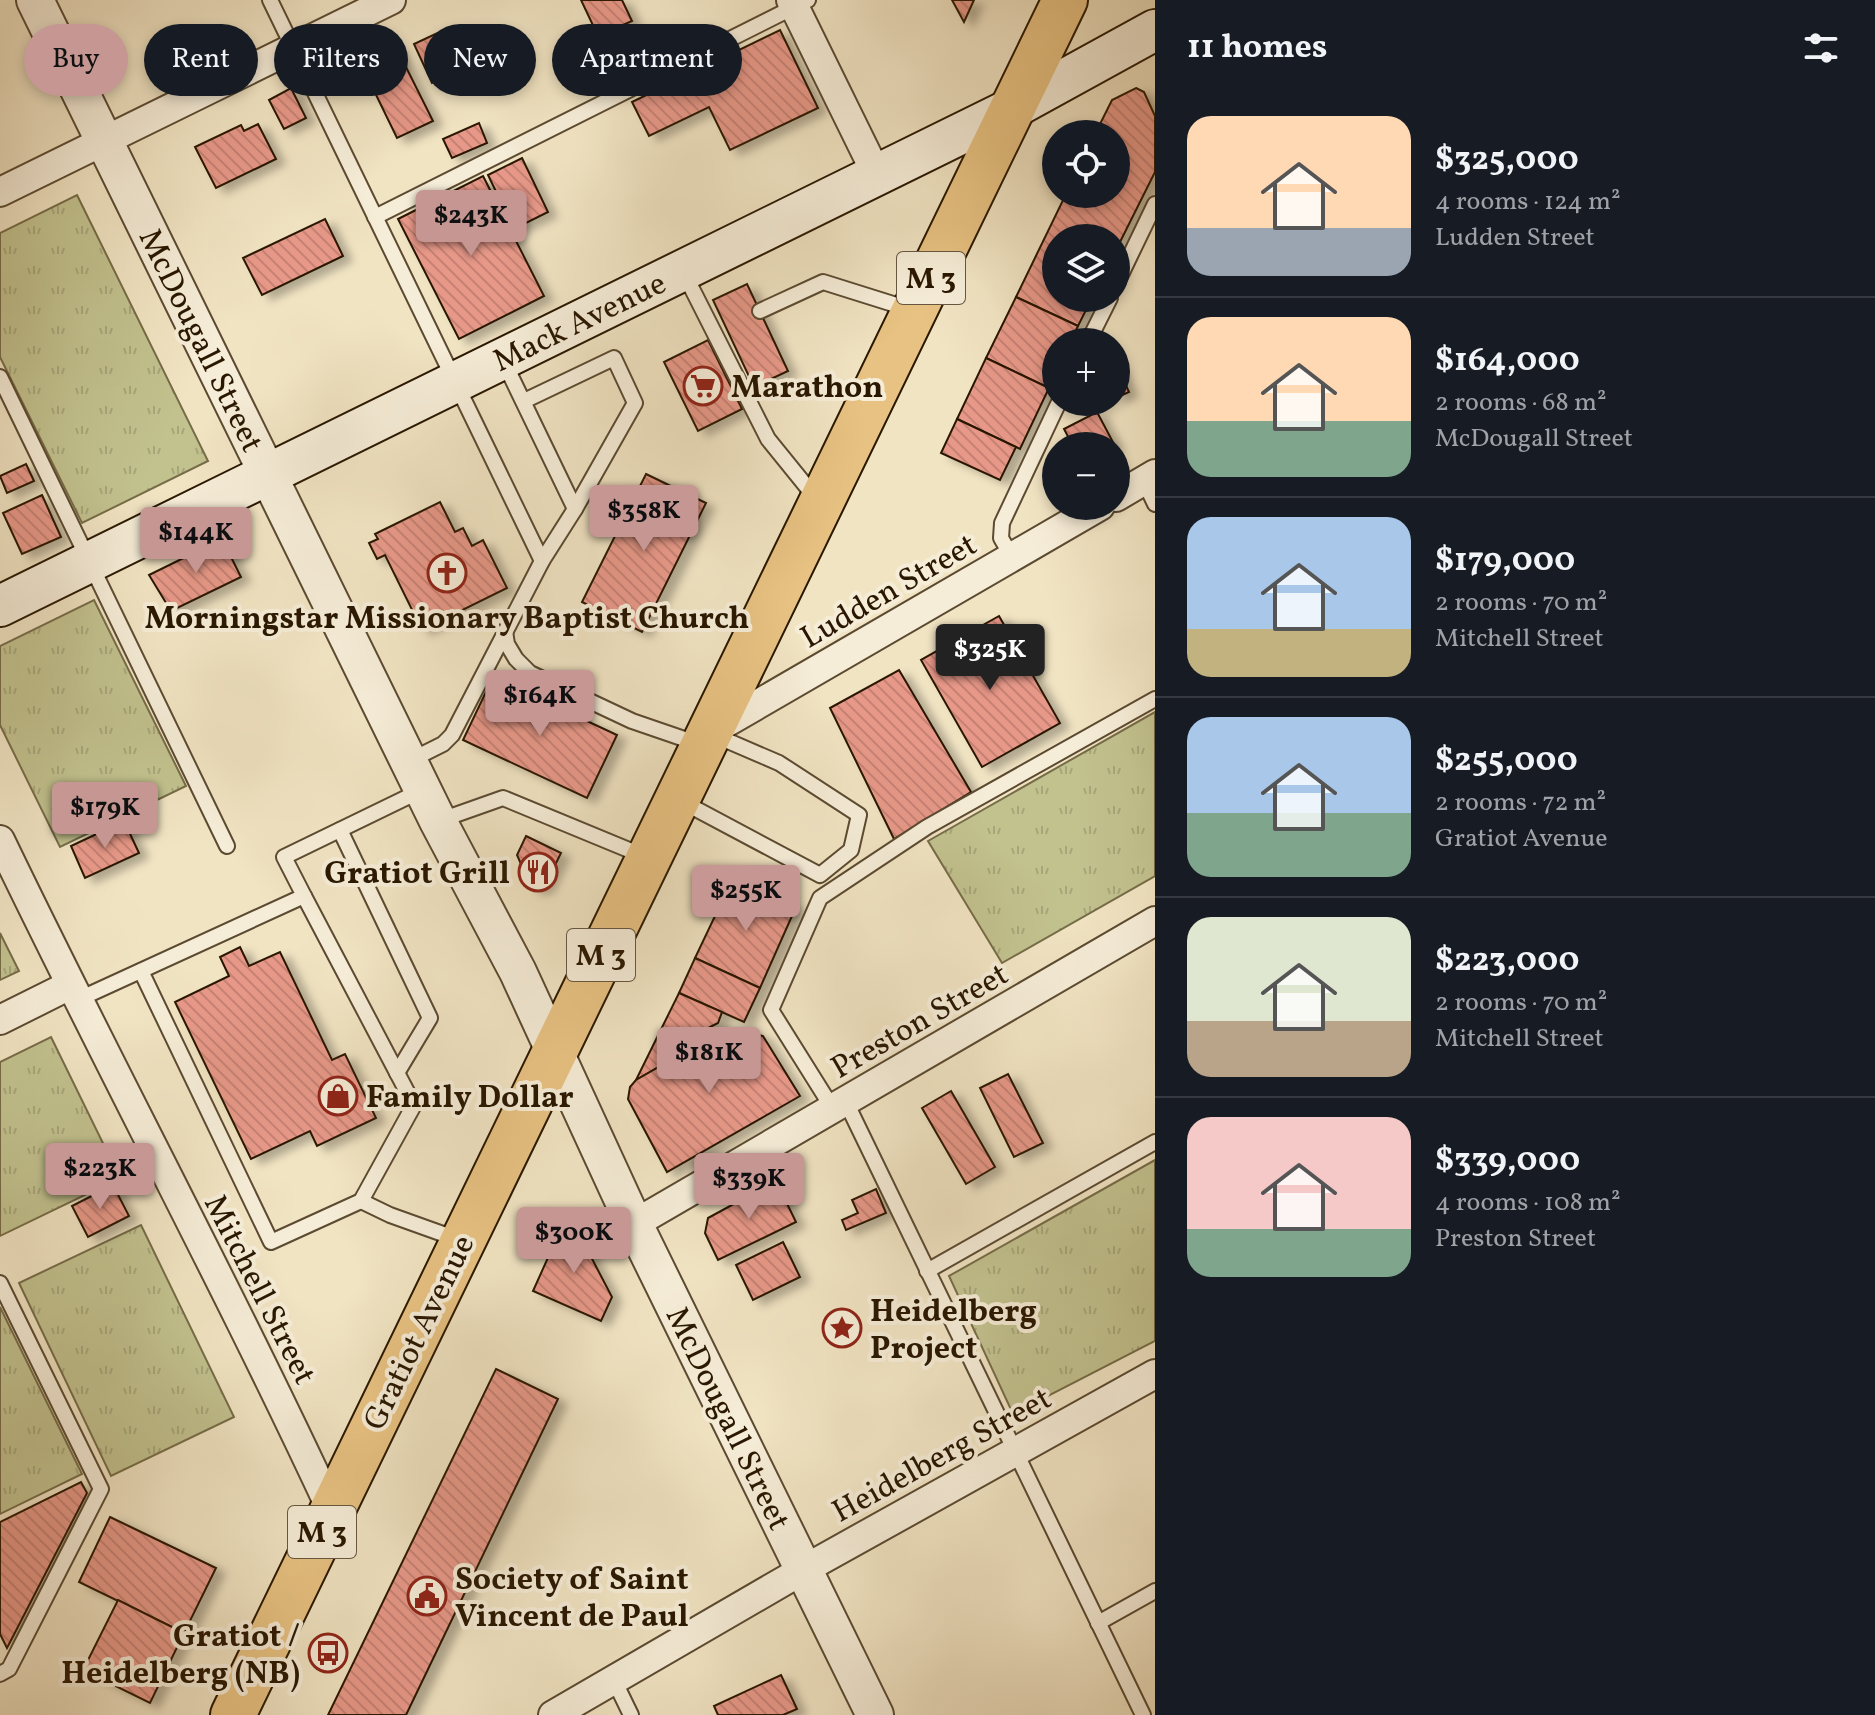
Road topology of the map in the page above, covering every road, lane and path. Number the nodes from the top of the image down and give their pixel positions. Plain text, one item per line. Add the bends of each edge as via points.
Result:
1 (35, 0) edge
2 (270, 0) edge
3 (391, 0) edge
4 (1065, 0) edge
5 (798, 3) edge
6 (282, 24) edge
7 (341, 24) edge
8 (1155, 31) edge
9 (274, 56) edge
10 (317, 96) edge
11 (1013, 108) junction
12 (104, 140) junction
13 (877, 175) junction
14 (0, 192) edge
15 (1155, 204) edge
16 (375, 217) junction
17 (1130, 256) edge
18 (683, 270) junction
19 (760, 311) dead end
20 (915, 311) junction
21 (503, 359) junction
22 (0, 377) edge
23 (455, 382) junction
24 (524, 401) junction
25 (1052, 416) edge
26 (268, 475) junction
27 (1151, 486) edge
28 (1130, 493) edge
29 (821, 504) junction
30 (575, 509) junction
31 (1076, 520) edge
32 (1012, 557) junction
33 (542, 561) junction
34 (88, 563) junction
35 (0, 606) edge
36 (505, 631) junction
37 (1155, 699) edge
38 (706, 739) junction
39 (423, 790) junction
40 (677, 799) junction
41 (340, 830) junction
42 (0, 840) edge
43 (227, 846) dead end
44 (649, 858) junction
45 (304, 896) junction
46 (1155, 921) edge
47 (141, 971) junction
48 (74, 993) junction
49 (0, 1020) edge
50 (555, 1052) junction
51 (397, 1073) junction
52 (839, 1106) junction
53 (1155, 1142) edge
54 (361, 1201) junction
55 (634, 1224) junction
56 (462, 1241) junction
57 (927, 1271) junction
58 (0, 1283) edge
59 (1155, 1374) edge
60 (1014, 1450) junction
61 (332, 1511) junction
62 (803, 1570) junction
63 (1155, 1591) edge
64 (1098, 1623) junction
65 (0, 1674) edge
66 (614, 1680) junction
67 (233, 1715) edge
68 (553, 1715) edge
69 (631, 1715) edge
70 (875, 1715) edge
71 (1143, 1715) edge

1 - 12 street, McDougall Street
2 - 6 lane
3 - 7 street
4 - 11 main road, Gratiot Avenue / M 3
5 - 13 street
5 - 16 lane
8 - 11 main road, Mack Avenue
9 - 12 street
10 - 16 lane
11 - 13 main road, Mack Avenue
11 - 20 main road, Gratiot Avenue / M 3
12 - 14 street
12 - 26 street, McDougall Street
13 - 18 main road, Mack Avenue
15 - 17 lane
16 - 23 lane
18 - 21 main road, Mack Avenue
18 - 29 lane via 720,331 768,439
19 - 20 lane via 823,282
20 - 29 main road, Gratiot Avenue / M 3
21 - 23 main road, Mack Avenue
21 - 24 lane
22 - 34 lane
23 - 26 main road, Mack Avenue
23 - 33 lane
24 - 30 lane
24 - 30 lane via 614,358 635,403
25 - 32 lane via 1002,523 1001,538
26 - 34 main road, Mack Avenue
26 - 39 street, McDougall Street
27 - 28 street
29 - 38 main road, Gratiot Avenue / M 3
30 - 33 lane
31 - 32 street, Ludden Street
32 - 38 street, Ludden Street
33 - 36 lane
34 - 35 main road, Mack Avenue
34 - 43 lane
36 - 38 lane via 507,644 530,673 632,721
36 - 39 lane
37 - 52 lane via 927,827 820,898 771,1010
38 - 40 main road, Gratiot Avenue / M 3
38 - 40 lane via 779,763 859,815 851,850 820,875
39 - 41 lane
39 - 44 lane via 503,798
39 - 50 street, McDougall Street
40 - 44 main road, Gratiot Avenue / M 3
41 - 45 lane via 284,857
41 - 51 lane via 430,1018
42 - 48 street, Mitchell Street
44 - 50 main road, Gratiot Avenue / M 3
45 - 47 lane
45 - 51 lane
46 - 52 street, Preston Street
47 - 48 lane
47 - 54 lane via 271,1242
48 - 49 street
48 - 61 street, Mitchell Street
50 - 55 street, McDougall Street
50 - 56 main road, Gratiot Avenue / M 3
51 - 54 lane via 414,1105
52 - 55 street, Preston Street
52 - 57 lane
53 - 57 lane
54 - 56 lane
55 - 62 street, McDougall Street
56 - 61 main road, Gratiot Avenue / M 3
57 - 60 lane
58 - 65 lane via 101,1489 9,1669
59 - 60 street, Heidelberg Street
60 - 62 street, Heidelberg Street
60 - 64 lane
61 - 67 main road, Gratiot Avenue / M 3
62 - 66 street, Heidelberg Street
62 - 70 street, McDougall Street
63 - 64 lane
64 - 71 lane
66 - 68 street, Heidelberg Street
66 - 69 lane

